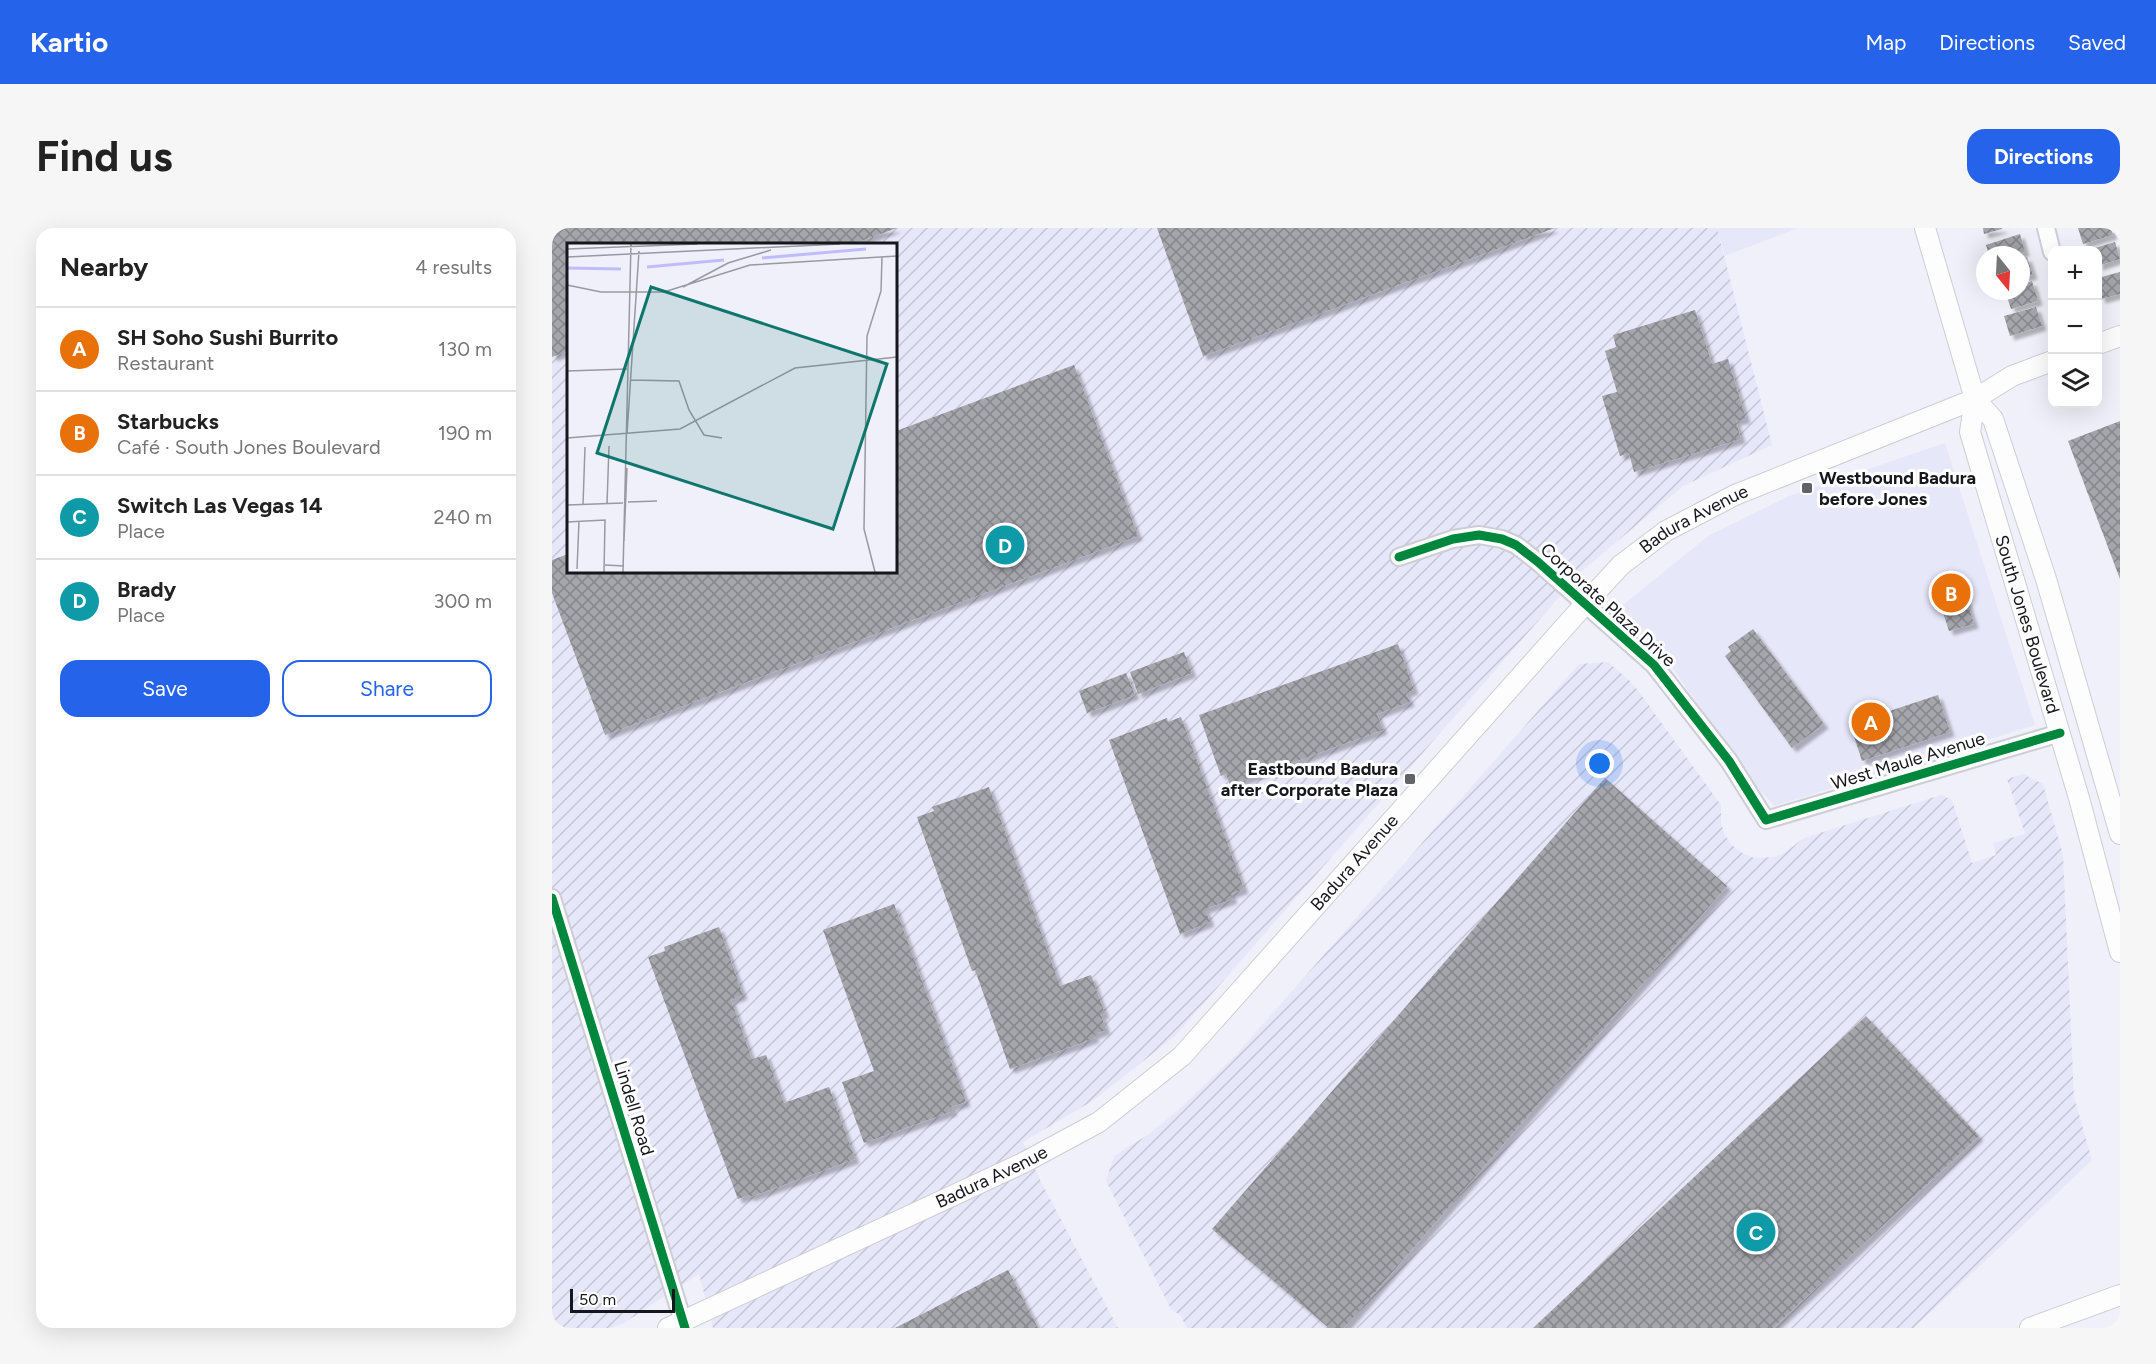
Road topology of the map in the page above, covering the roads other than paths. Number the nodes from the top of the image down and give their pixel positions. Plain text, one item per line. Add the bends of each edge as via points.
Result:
1 (1925, 228) edge
2 (2046, 228) edge
3 (2050, 246) edge
4 (2120, 336) edge
5 (2102, 342) edge
6 (2048, 363) edge
7 (1975, 399) junction
8 (1399, 557) dead end
9 (1585, 604) junction
10 (2060, 733) junction
11 (2113, 787) edge
12 (1766, 820) joint
13 (2120, 834) edge
14 (552, 897) edge
15 (2120, 952) edge
16 (2119, 1295) edge
17 (679, 1326) edge
18 (2030, 1328) edge

1 - 7 main road, South Jones Boulevard
2 - 3 street
4 - 5 main road
6 - 7 main road, Badura Avenue via 2013,376
7 - 9 main road, Badura Avenue via 1772,479 1666,531 1621,565
7 - 10 main road, South Jones Boulevard via 1970,432
7 - 11 main road, South Jones Boulevard via 1993,419
8 - 9 street, Corporate Plaza Drive via 1453,539 1479,535 1502,539 1538,562
9 - 12 street, Corporate Plaza Drive via 1654,665 1729,760
9 - 17 main road, Badura Avenue via 1182,1056 1161,1073 1099,1122 1023,1163
10 - 12 street, West Maule Avenue
10 - 15 main road, South Jones Boulevard
11 - 13 main road, South Jones Boulevard
14 - 17 street, Lindell Road
16 - 18 main road

